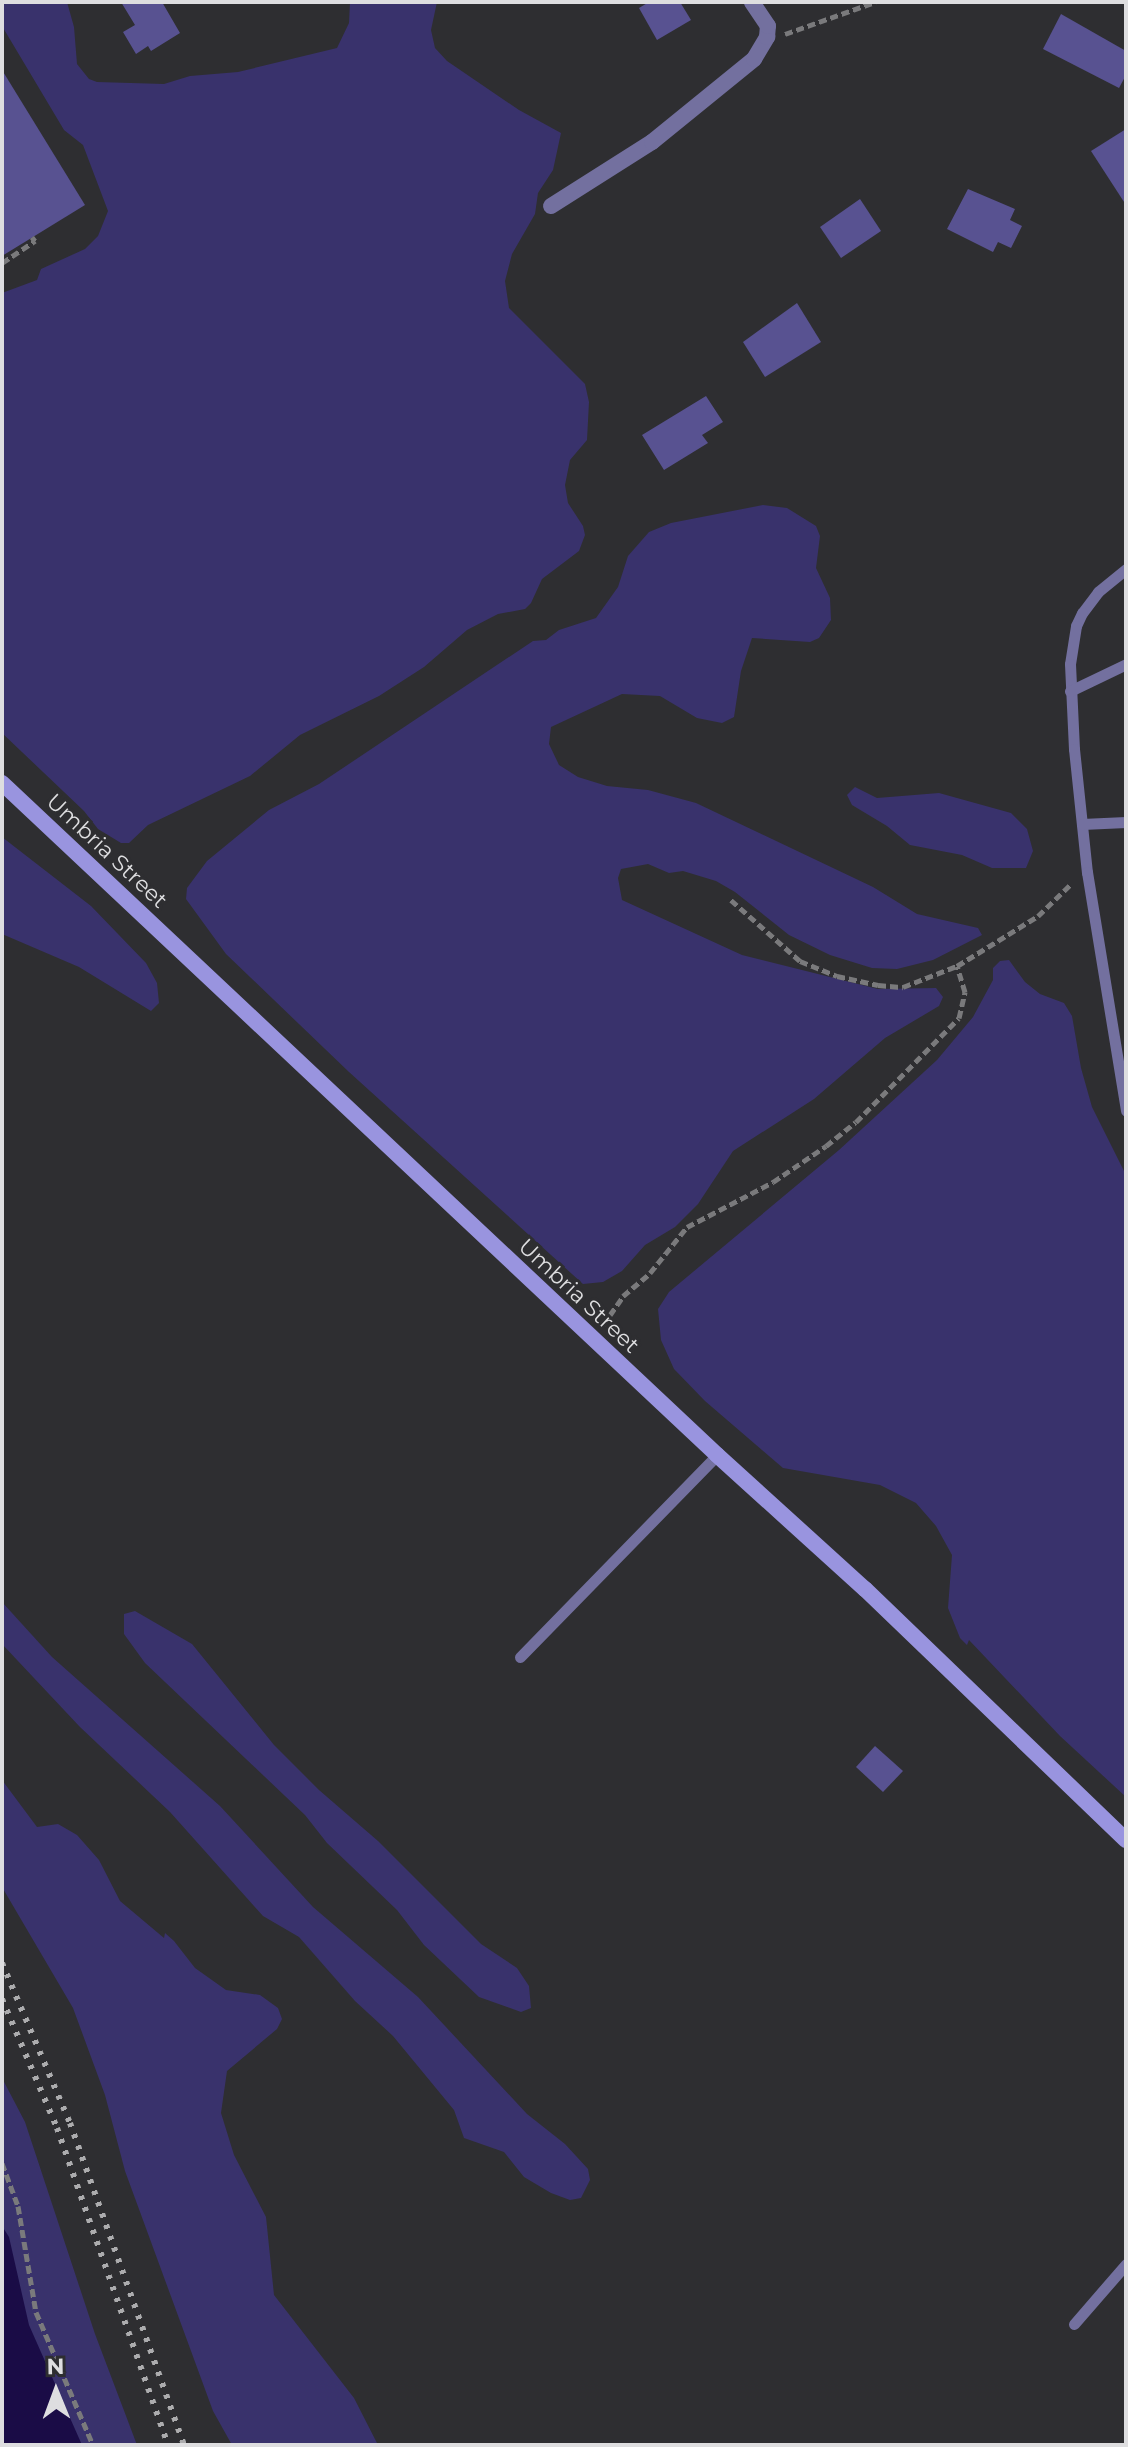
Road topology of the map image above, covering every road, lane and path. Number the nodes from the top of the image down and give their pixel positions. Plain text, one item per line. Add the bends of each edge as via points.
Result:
1 (752, 2) edge
2 (875, 2) edge
3 (784, 35) dead end
4 (551, 206) dead end
5 (32, 237) dead end
6 (2, 263) edge
7 (1126, 569) edge
8 (1126, 664) edge
9 (1070, 691) junction
10 (2, 783) edge
11 (1126, 822) edge
12 (1082, 824) junction
13 (1087, 868) junction
14 (731, 900) dead end
15 (957, 966) junction
16 (1126, 1111) edge
17 (592, 1338) junction
18 (717, 1455) junction
19 (520, 1657) dead end
20 (1126, 1840) edge
21 (2, 2163) edge
22 (1126, 2264) edge
23 (1074, 2324) dead end
24 (93, 2445) edge

1 - 4 street via 768,26 754,59 630,157
2 - 3 path
5 - 6 path via 35,241
7 - 9 lane via 1090,602 1076,626
8 - 9 lane
9 - 12 lane
10 - 17 main road, Umbria Street
11 - 12 lane
12 - 13 lane
13 - 15 path via 1038,916
13 - 16 lane
14 - 15 path via 800,961 837,976 903,987
15 - 17 path via 965,992 959,1018 826,1146 773,1182 687,1227
17 - 18 main road, Umbria Street
18 - 19 lane
18 - 20 main road, Umbria Street
21 - 24 path via 18,2206 36,2312
22 - 23 lane

